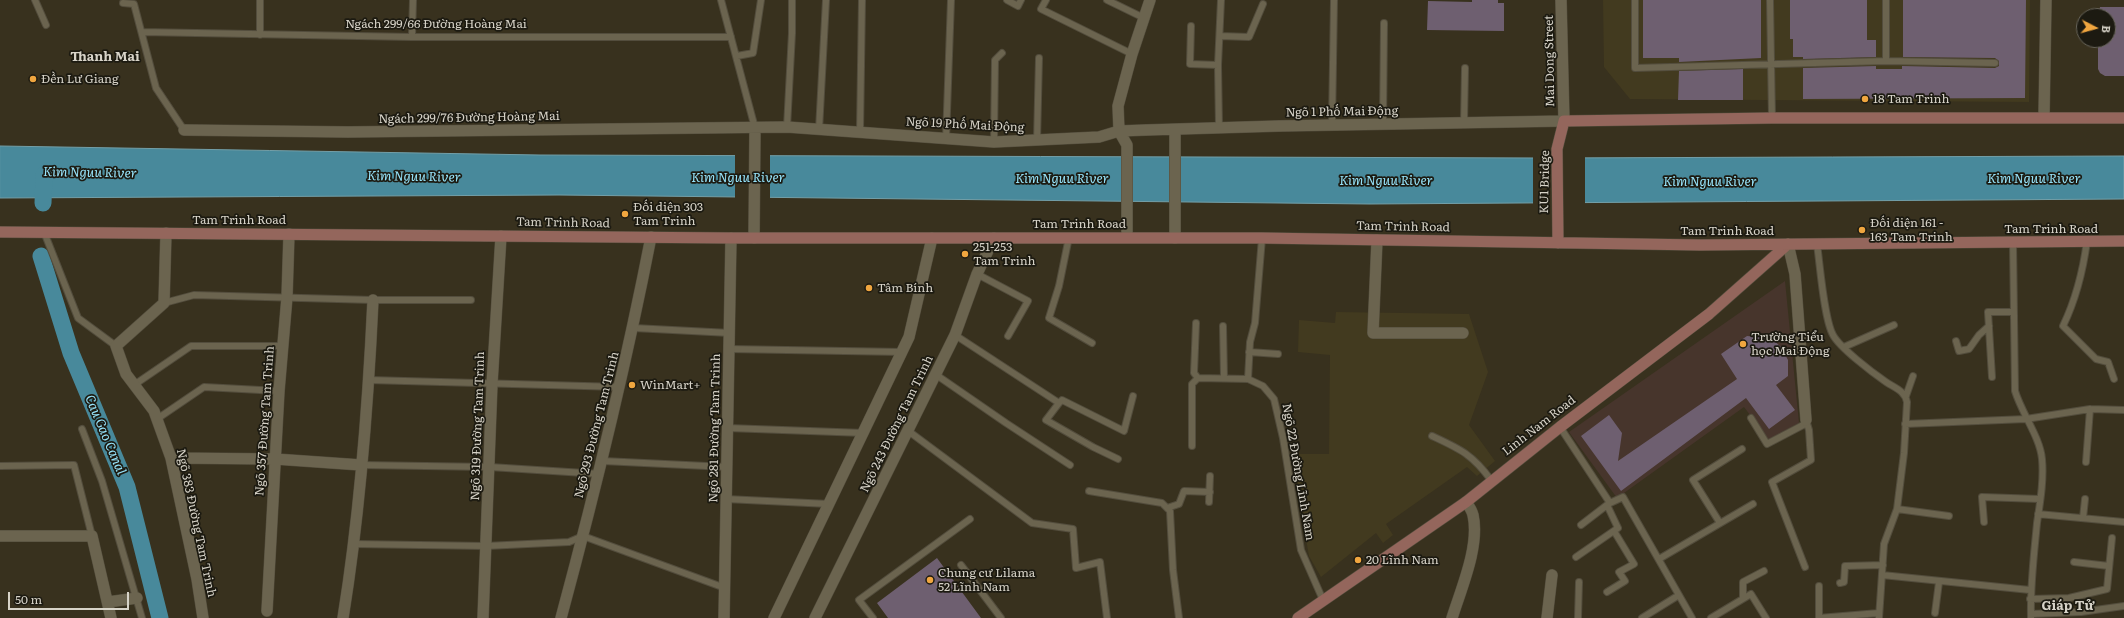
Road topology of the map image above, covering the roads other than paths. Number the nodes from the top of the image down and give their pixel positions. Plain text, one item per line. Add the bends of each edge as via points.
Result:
1 (35, 0) edge
2 (260, 0) edge
3 (413, 0) edge
4 (721, 0) edge
5 (761, 0) edge
6 (792, 0) edge
7 (826, 0) edge
8 (862, 0) edge
9 (951, 0) edge
10 (1007, 0) edge
11 (1021, 0) edge
12 (1046, 0) edge
13 (1107, 0) edge
14 (1150, 0) edge
15 (1221, 0) edge
16 (1334, 0) edge
17 (1561, 0) edge
18 (1635, 0) edge
19 (1770, 0) edge
20 (1886, 0) edge
21 (2046, 0) edge
22 (123, 3) dead end
23 (1263, 4) dead end
24 (1144, 18) junction
25 (1384, 22) dead end
26 (46, 25) dead end
27 (1191, 26) dead end
28 (142, 32) junction
29 (260, 34) junction
30 (1220, 36) junction
31 (412, 37) junction
32 (731, 37) junction
33 (1002, 53) dead end
34 (1132, 54) junction
35 (737, 56) junction
36 (1038, 58) dead end
37 (1886, 61) junction
38 (1995, 63) dead end
39 (1771, 64) junction
40 (1218, 65) junction
41 (1465, 68) dead end
42 (2044, 116) junction
43 (1772, 118) junction
44 (2124, 118) edge
45 (1564, 121) junction
46 (1464, 124) junction
47 (1383, 125) junction
48 (1332, 126) junction
49 (787, 127) junction
50 (755, 128) junction
51 (1219, 128) junction
52 (184, 130) joint
53 (819, 130) junction
54 (1175, 130) junction
55 (860, 132) junction
56 (1119, 132) junction
57 (946, 139) junction
58 (1037, 141) junction
59 (994, 142) junction
60 (0, 232) edge
61 (44, 232) junction
62 (166, 233) junction
63 (289, 234) junction
64 (501, 236) junction
65 (651, 237) junction
66 (1069, 237) junction
67 (1127, 237) junction
68 (732, 238) junction
69 (754, 238) junction
70 (932, 238) junction
71 (994, 238) junction
72 (1175, 238) junction
73 (1262, 238) junction
74 (1377, 240) junction
75 (2087, 241) junction
76 (2124, 241) edge
77 (2013, 242) junction
78 (1558, 243) junction
79 (1788, 244) junction
80 (1817, 244) junction
81 (977, 274) junction
82 (287, 297) junction
83 (373, 300) junction
84 (471, 300) dead end
85 (164, 303) junction
86 (2014, 312) junction
87 (1196, 323) dead end
88 (1894, 325) dead end
89 (1223, 326) dead end
90 (1989, 326) junction
91 (634, 328) junction
92 (730, 332) junction
93 (1463, 333) dead end
94 (955, 335) junction
95 (1008, 336) dead end
96 (1956, 341) dead end
97 (1092, 343) dead end
98 (116, 346) junction
99 (283, 346) junction
100 (1844, 347) junction
101 (729, 350) junction
102 (902, 352) junction
103 (1249, 352) junction
104 (1278, 354) dead end
105 (935, 374) junction
106 (1913, 376) dead end
107 (1992, 377) dead end
108 (1198, 378) junction
109 (1224, 378) junction
110 (2114, 378) dead end
111 (1248, 379) junction
112 (369, 380) junction
113 (492, 384) junction
114 (134, 385) junction
115 (620, 387) junction
116 (279, 390) junction
117 (1133, 396) dead end
118 (1906, 396) junction
119 (1059, 403) junction
120 (2090, 409) junction
121 (2124, 410) edge
122 (1751, 418) dead end
123 (157, 419) junction
124 (2026, 419) junction
125 (1806, 421) junction
126 (1905, 424) junction
127 (1560, 427) junction
128 (728, 428) junction
129 (82, 429) dead end
130 (907, 430) junction
131 (864, 434) junction
132 (1432, 436) dead end
133 (1192, 446) dead end
134 (1742, 449) dead end
135 (171, 458) junction
136 (275, 459) junction
137 (1118, 459) dead end
138 (603, 461) junction
139 (2086, 462) dead end
140 (1070, 464) dead end
141 (362, 465) junction
142 (0, 466) edge
143 (490, 467) junction
144 (727, 468) junction
145 (600, 474) junction
146 (1210, 476) dead end
147 (1491, 480) junction
148 (1089, 491) dead end
149 (1210, 492) junction
150 (726, 499) junction
151 (2040, 499) junction
152 (2086, 499) dead end
153 (1210, 502) dead end
154 (1466, 502) junction
155 (829, 504) junction
156 (1609, 504) junction
157 (1753, 504) dead end
158 (1166, 508) junction
159 (1896, 509) junction
160 (2038, 514) junction
161 (1949, 516) dead end
162 (2083, 518) junction
163 (970, 519) dead end
164 (1984, 522) dead end
165 (2124, 522) edge
166 (1720, 523) junction
167 (1581, 525) dead end
168 (1614, 531) junction
169 (0, 536) edge
170 (92, 536) junction
171 (583, 536) junction
172 (2112, 538) dead end
173 (354, 544) junction
174 (486, 546) junction
175 (1576, 558) dead end
176 (1658, 559) junction
177 (2074, 562) dead end
178 (961, 565) dead end
179 (1883, 565) junction
180 (2109, 566) junction
181 (1805, 567) dead end
182 (1764, 571) dead end
183 (1552, 575) dead end
184 (1882, 575) junction
185 (1578, 582) dead end
186 (1939, 582) junction
187 (1840, 583) dead end
188 (1819, 586) dead end
189 (725, 588) junction
190 (2030, 590) junction
191 (1607, 592) dead end
192 (1679, 595) junction
193 (138, 598) junction
194 (1743, 598) junction
195 (2030, 599) junction
196 (1323, 600) junction
197 (108, 602) junction
198 (2124, 606) edge
199 (267, 610) dead end
200 (1935, 613) dead end
201 (1879, 616) edge
202 (2031, 616) edge
203 (111, 618) edge
204 (142, 618) edge
205 (203, 618) edge
206 (343, 618) edge
207 (483, 618) edge
208 (561, 618) edge
209 (724, 618) edge
210 (774, 618) edge
211 (815, 618) edge
212 (873, 618) edge
213 (1001, 618) edge
214 (1107, 618) edge
215 (1179, 618) edge
216 (1298, 618) edge
217 (1452, 618) edge
218 (1547, 618) edge
219 (1578, 618) edge
220 (1642, 618) edge
221 (1692, 618) edge
222 (1711, 618) edge
223 (1766, 618) edge
224 (1827, 618) edge

1 - 26 lane
2 - 29 lane
3 - 31 lane
4 - 32 lane
5 - 35 lane via 753,53
6 - 49 lane
7 - 53 lane
8 - 55 lane
9 - 57 lane
10 - 11 lane via 1018,6
12 - 34 lane via 1041,9
13 - 24 lane
14 - 24 street
15 - 30 lane
16 - 48 lane
17 - 45 street, Mai Dong Street
18 - 39 lane via 1635,68
19 - 39 lane
20 - 37 lane
21 - 42 street
22 - 28 lane via 134,4
23 - 30 lane via 1249,37
24 - 34 street
25 - 47 lane
27 - 40 lane via 1190,64
28 - 29 lane, Ngách 299/66 Đường Hoàng Mai
28 - 52 lane via 156,88
29 - 31 lane, Ngách 299/66 Đường Hoàng Mai
30 - 40 lane
31 - 32 lane, Ngách 299/66 Đường Hoàng Mai
32 - 35 lane
33 - 59 lane via 995,60
34 - 56 street via 1118,106
35 - 50 lane
36 - 58 lane
37 - 38 lane
37 - 39 lane
39 - 43 lane
40 - 51 lane
41 - 46 lane
42 - 43 main road
42 - 44 main road
43 - 45 main road
45 - 46 street, Ngõ 1 Phố Mai Động
45 - 78 main road, KU1 Bridge via 1557,149
46 - 47 street, Ngõ 1 Phố Mai Động
47 - 48 street, Ngõ 1 Phố Mai Động
48 - 51 street, Ngõ 1 Phố Mai Động
49 - 50 street, Ngách 299/76 Đường Hoàng Mai
49 - 53 street, Ngách 299/76 Đường Hoàng Mai
50 - 52 street, Ngách 299/76 Đường Hoàng Mai via 348,132
50 - 69 street
51 - 54 street, Ngõ 1 Phố Mai Động
53 - 55 street, Ngõ 19 Phố Mai Động
54 - 56 street, Ngõ 1 Phố Mai Động
54 - 72 street
55 - 57 street, Ngõ 19 Phố Mai Động
56 - 58 street, Ngõ 19 Phố Mai Động via 1098,137
56 - 67 street via 1127,145
57 - 59 street, Ngõ 19 Phố Mai Động
58 - 59 street, Ngõ 19 Phố Mai Động
60 - 61 main road, Tam Trinh Road
61 - 62 main road, Tam Trinh Road
61 - 98 lane via 78,318
62 - 63 main road, Tam Trinh Road
62 - 85 street
63 - 64 main road, Tam Trinh Road
63 - 82 street, Ngõ 357 Đường Tam Trinh
64 - 65 main road, Tam Trinh Road
64 - 113 street, Ngõ 319 Đường Tam Trinh
65 - 68 main road, Tam Trinh Road
65 - 91 street, Ngõ 293 Đường Tam Trinh
66 - 67 main road, Tam Trinh Road
66 - 71 main road, Tam Trinh Road
66 - 97 lane via 1059,286 1049,318
67 - 72 main road, Tam Trinh Road
68 - 69 main road, Tam Trinh Road
68 - 92 street, Ngõ 281 Đường Tam Trinh
69 - 70 main road, Tam Trinh Road
70 - 71 main road, Tam Trinh Road
70 - 102 street via 909,337
71 - 81 street, Ngõ 243 Đường Tam Trinh
72 - 73 main road, Tam Trinh Road
73 - 74 main road, Tam Trinh Road
73 - 103 lane via 1255,323
74 - 78 main road, Tam Trinh Road
74 - 93 street via 1373,333
75 - 76 main road, Tam Trinh Road
75 - 77 main road, Tam Trinh Road
75 - 110 lane via 2074,304 2063,326 2096,359 2108,362
77 - 80 main road, Tam Trinh Road
77 - 86 lane
78 - 79 main road, Tam Trinh Road
79 - 80 main road, Tam Trinh Road
79 - 125 street via 1795,274
79 - 127 main road, Linh Nam Road via 1709,314
80 - 100 lane via 1832,334
81 - 94 street, Ngõ 243 Đường Tam Trinh
81 - 95 lane via 1028,301
82 - 83 lane
82 - 85 lane via 194,295
82 - 99 street, Ngõ 357 Đường Tam Trinh
83 - 84 lane
83 - 112 street
85 - 98 street
86 - 90 lane via 1988,312
86 - 124 lane via 2015,391
87 - 108 lane via 1194,373
88 - 100 lane
89 - 109 lane
90 - 96 lane via 1969,349 1960,351
90 - 107 lane
91 - 92 lane
91 - 115 street, Ngõ 293 Đường Tam Trinh
92 - 101 street, Ngõ 281 Đường Tam Trinh
94 - 105 street, Ngõ 243 Đường Tam Trinh
94 - 119 lane
98 - 114 street, Ngõ 383 Đường Tam Trinh via 126,374
99 - 114 lane via 192,346
99 - 116 street, Ngõ 357 Đường Tam Trinh
100 - 118 lane via 1885,382
101 - 102 lane
101 - 128 street, Ngõ 281 Đường Tam Trinh
102 - 131 street
103 - 104 lane
103 - 111 lane
105 - 130 street, Ngõ 243 Đường Tam Trinh
105 - 140 lane
106 - 118 lane
108 - 109 lane
108 - 133 lane via 1192,384
109 - 111 lane
111 - 196 lane, Ngõ 22 Đường Lĩnh Nam via 1263,386 1274,399 1301,550
112 - 113 lane
112 - 141 street
113 - 115 lane
113 - 143 street, Ngõ 319 Đường Tam Trinh
114 - 123 street, Ngõ 383 Đường Tam Trinh
115 - 138 street, Ngõ 293 Đường Tam Trinh
116 - 123 lane via 204,387
116 - 136 street, Ngõ 357 Đường Tam Trinh
117 - 119 lane via 1124,431 1062,400
118 - 126 lane
119 - 137 lane via 1046,420
120 - 121 lane
120 - 124 lane
120 - 139 lane
122 - 125 lane via 1767,444
123 - 135 street, Ngõ 383 Đường Tam Trinh
124 - 126 lane
124 - 151 lane via 2036,437 2042,459
125 - 181 lane via 1811,460 1772,482
126 - 159 lane via 1904,453
127 - 147 main road, Linh Nam Road
127 - 156 lane
128 - 131 lane
128 - 144 street, Ngõ 281 Đường Tam Trinh
129 - 193 lane via 102,481
130 - 211 street, Ngõ 243 Đường Tam Trinh
130 - 214 lane via 1032,523 1073,529 1076,568 1100,562
131 - 155 street
132 - 147 lane via 1467,453
134 - 166 lane via 1693,480
135 - 136 street
135 - 205 street, Ngõ 383 Đường Tam Trinh
136 - 141 street
136 - 199 street, Ngõ 357 Đường Tam Trinh
138 - 144 lane
138 - 145 street, Ngõ 293 Đường Tam Trinh
141 - 143 lane
141 - 173 street
142 - 170 lane via 74,465
143 - 145 lane
143 - 174 street, Ngõ 319 Đường Tam Trinh
144 - 150 street, Ngõ 281 Đường Tam Trinh
145 - 171 street, Ngõ 293 Đường Tam Trinh
146 - 149 lane
147 - 154 main road, Linh Nam Road
148 - 158 lane via 1162,503
149 - 153 lane
149 - 158 lane via 1184,492 1179,504
150 - 155 lane
150 - 189 street, Ngõ 281 Đường Tam Trinh
151 - 160 lane
151 - 164 lane via 1982,496
152 - 162 lane
154 - 196 main road, Linh Nam Road
154 - 217 street via 1473,514 1475,530 1470,560
155 - 210 street
156 - 167 lane
156 - 168 lane via 1618,528
156 - 176 lane via 1623,497
157 - 166 lane
158 - 215 lane via 1170,511
159 - 161 lane
159 - 179 lane via 1884,544
160 - 162 lane
160 - 190 lane
162 - 165 lane
163 - 212 lane via 859,600
166 - 176 lane
168 - 175 lane
168 - 191 lane via 1634,564 1620,572 1625,581
169 - 170 street
170 - 197 street
171 - 174 lane via 569,542
171 - 189 lane
171 - 208 street, Ngõ 293 Đường Tam Trinh
172 - 180 lane
173 - 174 lane
173 - 206 street
174 - 207 street, Ngõ 319 Đường Tam Trinh
176 - 192 lane
177 - 180 lane
178 - 213 lane
179 - 184 lane
179 - 187 lane via 1845,566 1844,582
180 - 195 lane via 2107,589 2069,598
182 - 194 lane via 1743,582
183 - 218 street
184 - 186 lane
184 - 201 lane
185 - 219 lane
186 - 190 lane
186 - 200 lane
188 - 224 lane via 1819,618
189 - 209 street, Ngõ 281 Đường Tam Trinh
190 - 195 lane
192 - 220 lane
192 - 221 lane
193 - 197 street
193 - 204 lane
194 - 222 lane
194 - 223 lane via 1751,594
195 - 202 lane
196 - 216 main road, Linh Nam Road
197 - 203 street
198 - 202 lane
201 - 224 lane

